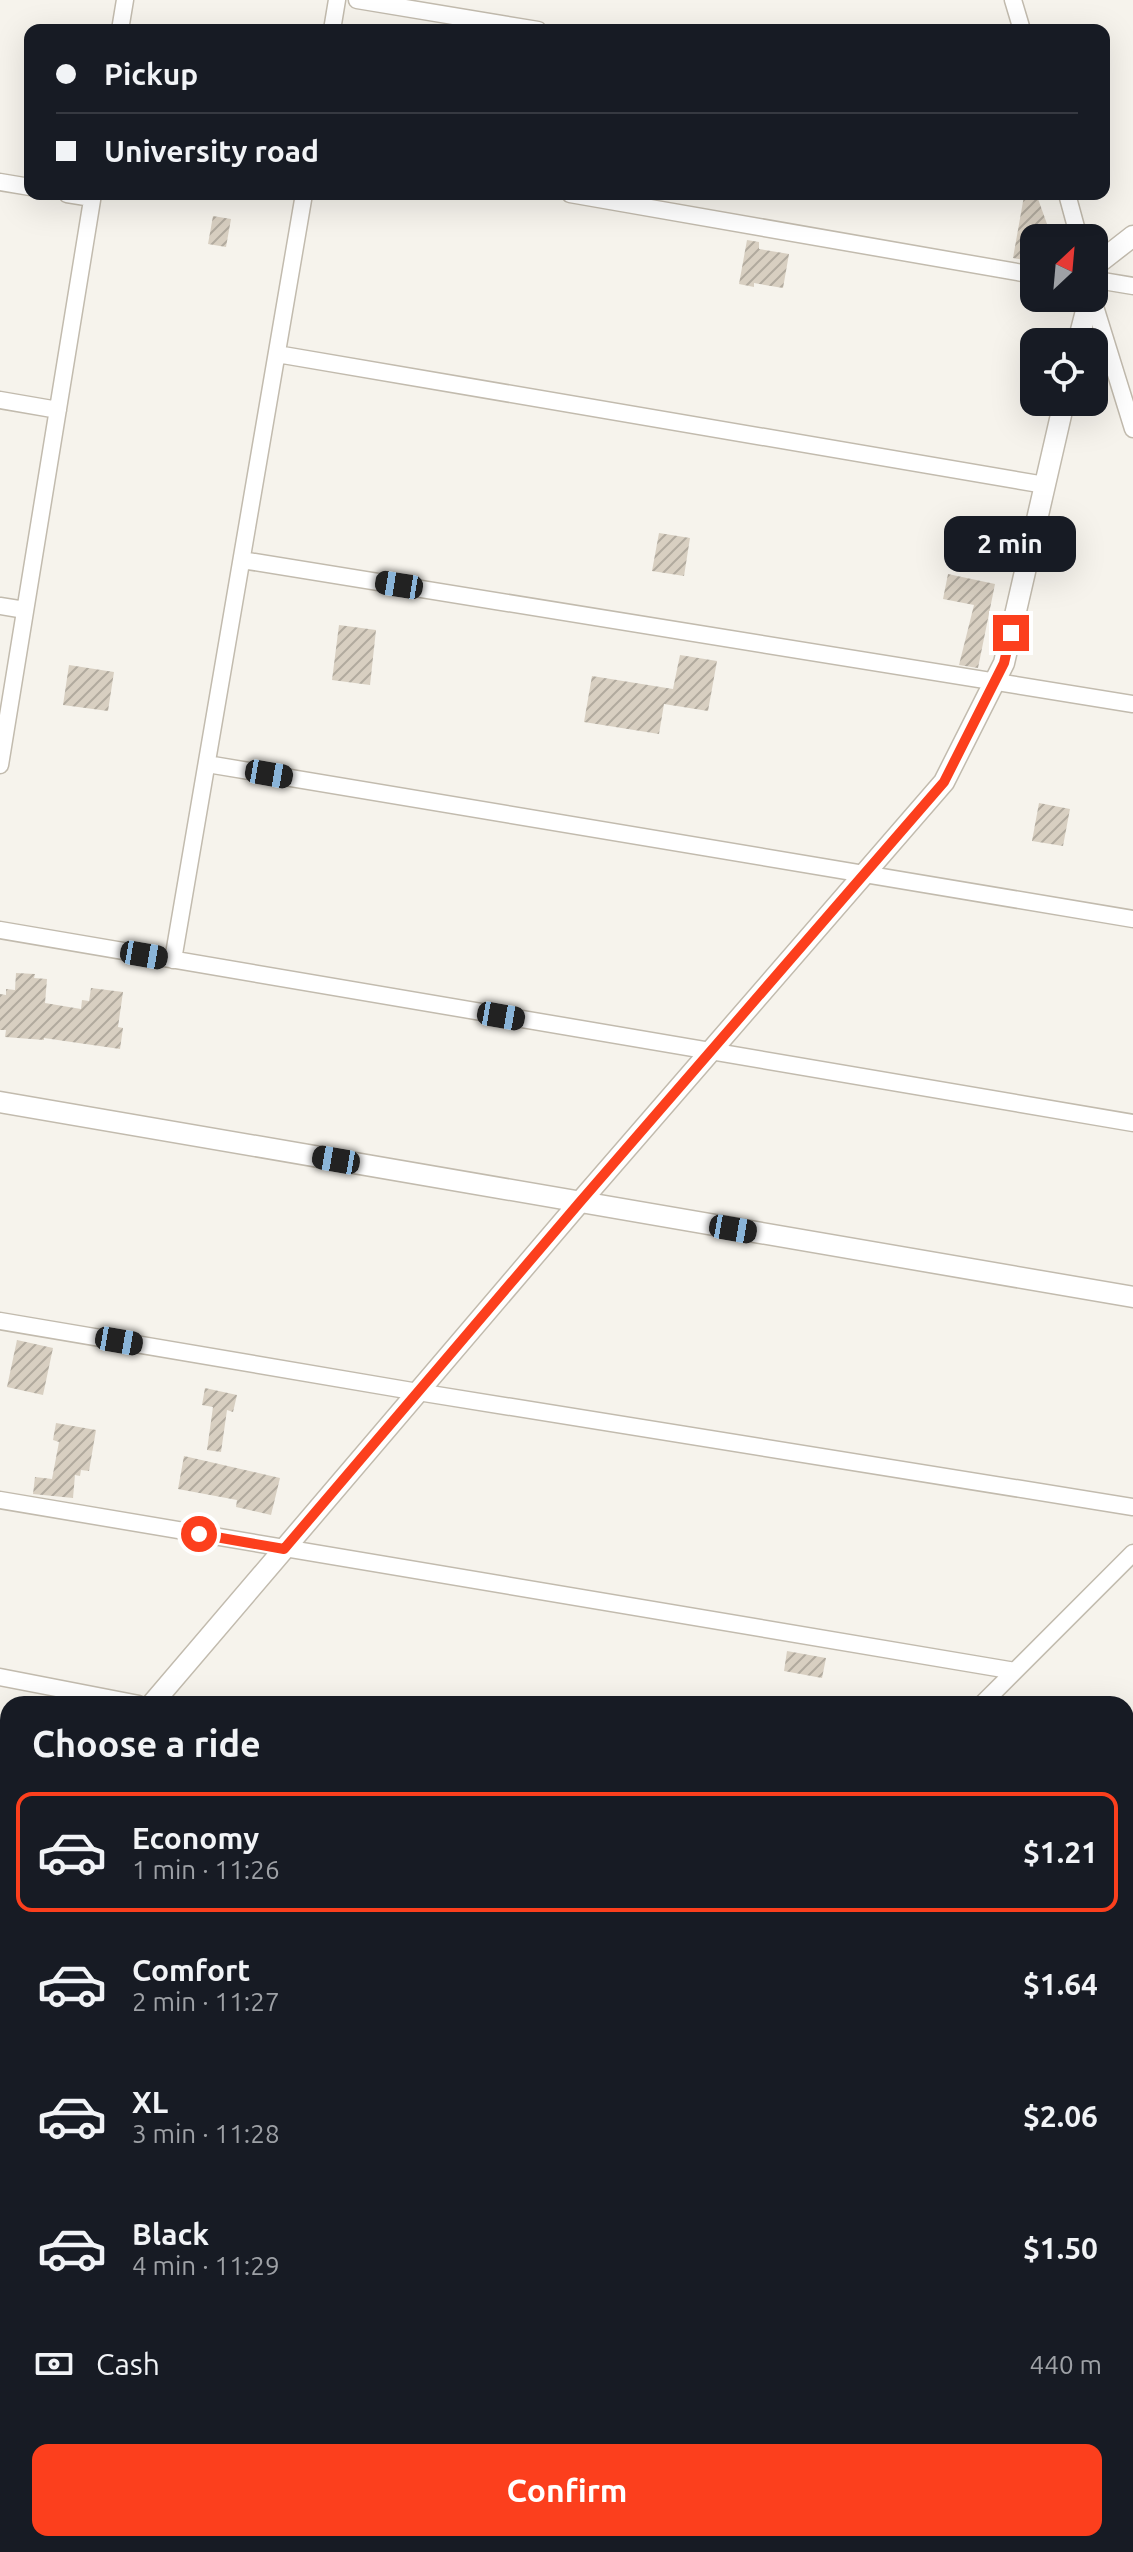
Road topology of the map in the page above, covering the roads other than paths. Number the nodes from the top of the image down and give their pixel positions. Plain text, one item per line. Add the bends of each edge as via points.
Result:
1 (125, 0) edge
2 (337, 0) edge
3 (357, 0) edge
4 (1013, 0) edge
5 (121, 24) edge
6 (333, 24) edge
7 (502, 24) edge
8 (1020, 24) edge
9 (0, 182) edge
10 (24, 186) edge
11 (92, 200) edge
12 (303, 200) edge
13 (604, 200) edge
14 (1069, 200) edge
15 (1075, 224) edge
16 (1133, 236) edge
17 (1108, 267) edge
18 (1020, 273) edge
19 (1108, 285) edge
20 (1133, 286) edge
21 (1101, 312) edge
22 (277, 354) junction
23 (0, 400) edge
24 (58, 410) junction
25 (1061, 416) edge
26 (1133, 429) edge
27 (1045, 485) junction
28 (242, 560) junction
29 (0, 606) edge
30 (25, 610) junction
31 (995, 682) junction
32 (1133, 704) edge
33 (207, 764) junction
34 (0, 765) edge
35 (864, 874) junction
36 (1133, 919) edge
37 (0, 930) edge
38 (173, 960) junction
39 (710, 1052) junction
40 (0, 1102) edge
41 (1133, 1123) edge
42 (580, 1202) junction
43 (1133, 1297) edge
44 (0, 1321) edge
45 (418, 1392) junction
46 (0, 1500) edge
47 (1133, 1507) edge
48 (284, 1549) junction
49 (1133, 1553) edge
50 (1015, 1671) junction
51 (0, 1677) edge
52 (98, 1696) edge
53 (159, 1696) edge
54 (990, 1696) edge

1 - 5 street
2 - 6 street
3 - 7 street
4 - 8 street
9 - 10 street
11 - 24 street
12 - 22 street
13 - 18 street
14 - 15 street
16 - 17 street
19 - 20 street
21 - 26 street
22 - 27 street
22 - 28 street
23 - 24 street
24 - 30 street
25 - 27 street
27 - 31 street via 1004,663
28 - 31 street
28 - 33 street
29 - 30 street
30 - 34 street
31 - 32 street
31 - 35 street via 944,782
33 - 35 street
33 - 38 street
35 - 36 street
35 - 39 street
37 - 38 street
38 - 39 street
39 - 41 street
39 - 42 street
40 - 42 street
42 - 43 street
42 - 45 street
44 - 45 street
45 - 47 street
45 - 48 street
46 - 48 street
48 - 50 street
48 - 53 street
49 - 50 street
50 - 54 street
51 - 52 street

